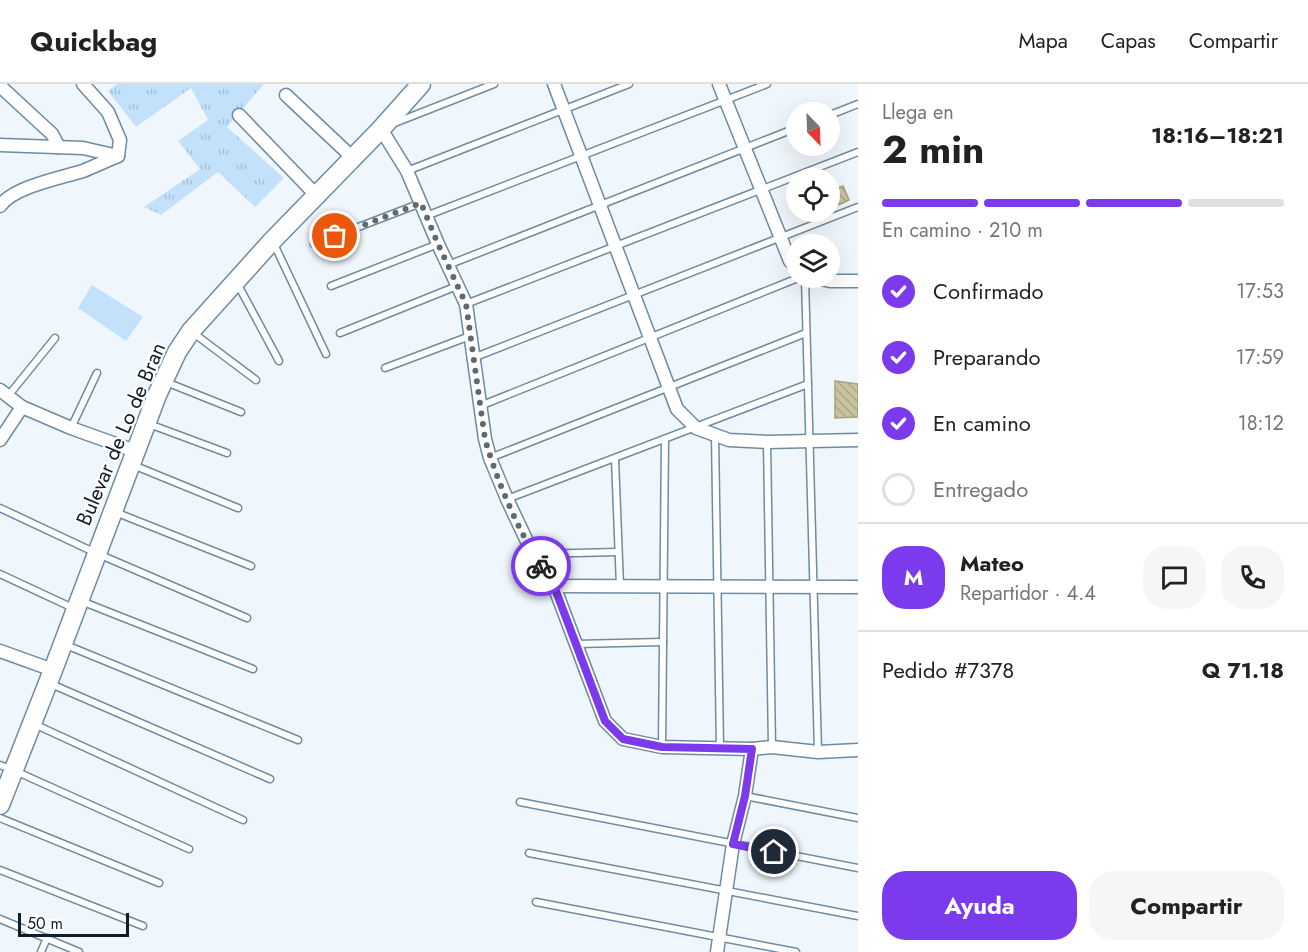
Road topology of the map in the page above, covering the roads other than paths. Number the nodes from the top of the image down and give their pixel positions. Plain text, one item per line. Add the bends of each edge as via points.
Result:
1 (83, 84) edge
2 (421, 84) edge
3 (494, 84) edge
4 (554, 84) edge
5 (629, 84) edge
6 (719, 84) edge
7 (767, 84) edge
8 (0, 86) edge
9 (286, 95) dead end
10 (725, 100) junction
11 (858, 104) edge
12 (563, 110) junction
13 (840, 111) edge
14 (239, 115) dead end
15 (381, 129) junction
16 (786, 132) edge
17 (0, 146) edge
18 (59, 147) junction
19 (745, 148) junction
20 (858, 152) edge
21 (118, 156) junction
22 (581, 156) junction
23 (353, 158) junction
24 (407, 171) junction
25 (762, 189) junction
26 (316, 195) junction
27 (421, 203) junction
28 (600, 205) junction
29 (0, 206) edge
30 (858, 207) edge
31 (426, 216) junction
32 (781, 237) junction
33 (272, 241) junction
34 (314, 244) dead end
35 (438, 244) junction
36 (615, 246) junction
37 (786, 250) edge
38 (448, 265) junction
39 (236, 281) junction
40 (840, 281) edge
41 (858, 281) edge
42 (786, 283) edge
43 (331, 286) dead end
44 (457, 286) junction
45 (805, 288) edge
46 (634, 295) junction
47 (466, 304) junction
48 (191, 331) junction
49 (340, 333) dead end
50 (806, 333) junction
51 (470, 336) junction
52 (55, 338) dead end
53 (650, 338) junction
54 (326, 354) dead end
55 (473, 358) junction
56 (279, 361) dead end
57 (384, 368) dead end
58 (97, 373) dead end
59 (163, 380) junction
60 (256, 380) dead end
61 (807, 384) junction
62 (668, 387) junction
63 (4, 393) edge
64 (480, 406) junction
65 (22, 407) junction
66 (241, 412) dead end
67 (146, 423) junction
68 (70, 428) junction
69 (696, 428) junction
70 (715, 435) junction
71 (665, 439) junction
72 (0, 440) edge
73 (809, 440) junction
74 (858, 440) edge
75 (767, 442) junction
76 (227, 453) dead end
77 (133, 457) junction
78 (490, 458) junction
79 (615, 459) junction
80 (507, 499) junction
81 (0, 508) edge
82 (238, 508) dead end
83 (112, 511) junction
84 (618, 552) junction
85 (96, 553) junction
86 (534, 554) junction
87 (251, 566) dead end
88 (0, 574) edge
89 (554, 586) junction
90 (620, 586) junction
91 (663, 587) junction
92 (718, 587) junction
93 (770, 587) junction
94 (814, 587) junction
95 (858, 587) edge
96 (77, 604) junction
97 (247, 618) dead end
98 (663, 642) junction
99 (62, 643) junction
100 (576, 644) junction
101 (0, 651) edge
102 (253, 669) dead end
103 (50, 676) junction
104 (32, 723) junction
105 (298, 740) dead end
106 (662, 747) junction
107 (772, 747) junction
108 (720, 748) junction
109 (752, 749) junction
110 (858, 750) edge
111 (818, 752) junction
112 (7, 768) edge
113 (270, 779) dead end
114 (745, 796) junction
115 (520, 802) dead end
116 (0, 805) edge
117 (0, 818) edge
118 (858, 818) edge
119 (243, 820) dead end
120 (733, 844) junction
121 (189, 849) dead end
122 (529, 854) dead end
123 (858, 868) edge
124 (0, 870) edge
125 (159, 883) dead end
126 (727, 891) junction
127 (536, 903) dead end
128 (858, 916) edge
129 (0, 920) edge
130 (144, 926) dead end
131 (46, 938) junction
132 (719, 938) junction
133 (41, 952) edge
134 (79, 952) edge
135 (717, 952) edge
136 (796, 952) edge

1 - 21 street via 108,112 120,140
2 - 15 street, Bulevar de Lo de Bran
3 - 15 lane
4 - 12 street
5 - 12 lane
6 - 10 street
7 - 10 lane
8 - 18 street via 52,134
9 - 23 street
10 - 19 street
10 - 22 lane
11 - 13 lane
12 - 22 street
12 - 24 lane
14 - 26 street
15 - 23 street, Bulevar de Lo de Bran
15 - 24 street
16 - 19 lane
17 - 18 street
18 - 21 street
19 - 25 street
19 - 28 lane
20 - 25 lane
21 - 29 street via 39,184 5,199
22 - 28 street
22 - 31 lane
23 - 26 street, Bulevar de Lo de Bran
24 - 27 street
25 - 32 street
25 - 36 lane
26 - 33 street, Bulevar de Lo de Bran
27 - 31 street
27 - 34 lane
28 - 36 street
28 - 38 lane
30 - 32 lane
31 - 35 street
32 - 37 street
32 - 46 lane
33 - 39 street, Bulevar de Lo de Bran
33 - 54 lane
35 - 38 street
35 - 43 lane
36 - 46 street
36 - 47 lane
38 - 44 street
39 - 48 street, Bulevar de Lo de Bran
39 - 56 lane
40 - 41 street
42 - 53 lane
44 - 47 street
44 - 49 lane
45 - 50 lane
46 - 53 street
46 - 55 lane
47 - 51 street
48 - 59 street, Bulevar de Lo de Bran
48 - 60 lane
50 - 61 lane
50 - 62 lane
51 - 55 street
51 - 57 lane
52 - 63 lane
53 - 62 street
53 - 64 lane
55 - 64 street
58 - 68 lane
59 - 66 lane
59 - 67 street, Bulevar de Lo de Bran
61 - 69 lane
61 - 73 lane
62 - 69 street via 677,409
62 - 78 lane
63 - 65 street
64 - 78 street
65 - 68 street
65 - 72 street
67 - 76 lane
67 - 77 street, Bulevar de Lo de Bran
68 - 77 street
69 - 70 street
69 - 71 lane
70 - 75 street via 729,440
70 - 92 lane
71 - 79 lane
71 - 91 lane
73 - 74 street
73 - 75 street
73 - 94 lane
75 - 93 lane
77 - 82 lane
77 - 83 street, Bulevar de Lo de Bran
78 - 80 street
79 - 80 lane
79 - 84 lane
80 - 86 street
81 - 85 lane
83 - 85 street, Bulevar de Lo de Bran
83 - 87 lane
84 - 86 lane
84 - 90 lane
85 - 96 street, Bulevar de Lo de Bran
85 - 97 lane
86 - 89 street
88 - 96 lane
89 - 90 street
89 - 100 street
90 - 91 street
91 - 92 street
91 - 98 lane
92 - 93 street
92 - 108 lane
93 - 94 street
93 - 107 lane
94 - 95 street
94 - 111 lane
96 - 99 street, Bulevar de Lo de Bran
96 - 102 lane
98 - 100 lane
98 - 106 lane
99 - 103 street, Bulevar de Lo de Bran
99 - 105 lane
100 - 106 street via 605,721 623,739
101 - 103 street
103 - 104 street, Bulevar de Lo de Bran
103 - 113 lane
104 - 112 street, Bulevar de Lo de Bran
104 - 119 lane
106 - 108 street
107 - 109 street
107 - 111 street
108 - 109 street
109 - 114 street
110 - 111 street
112 - 116 street, Bulevar de Lo de Bran
112 - 121 lane
114 - 118 lane
114 - 120 street
115 - 120 lane
117 - 125 lane
120 - 123 lane
120 - 126 street
122 - 126 lane
124 - 130 lane
126 - 128 lane
126 - 132 street
127 - 132 lane
129 - 131 lane
131 - 133 lane
131 - 134 lane
132 - 135 street
132 - 136 lane

